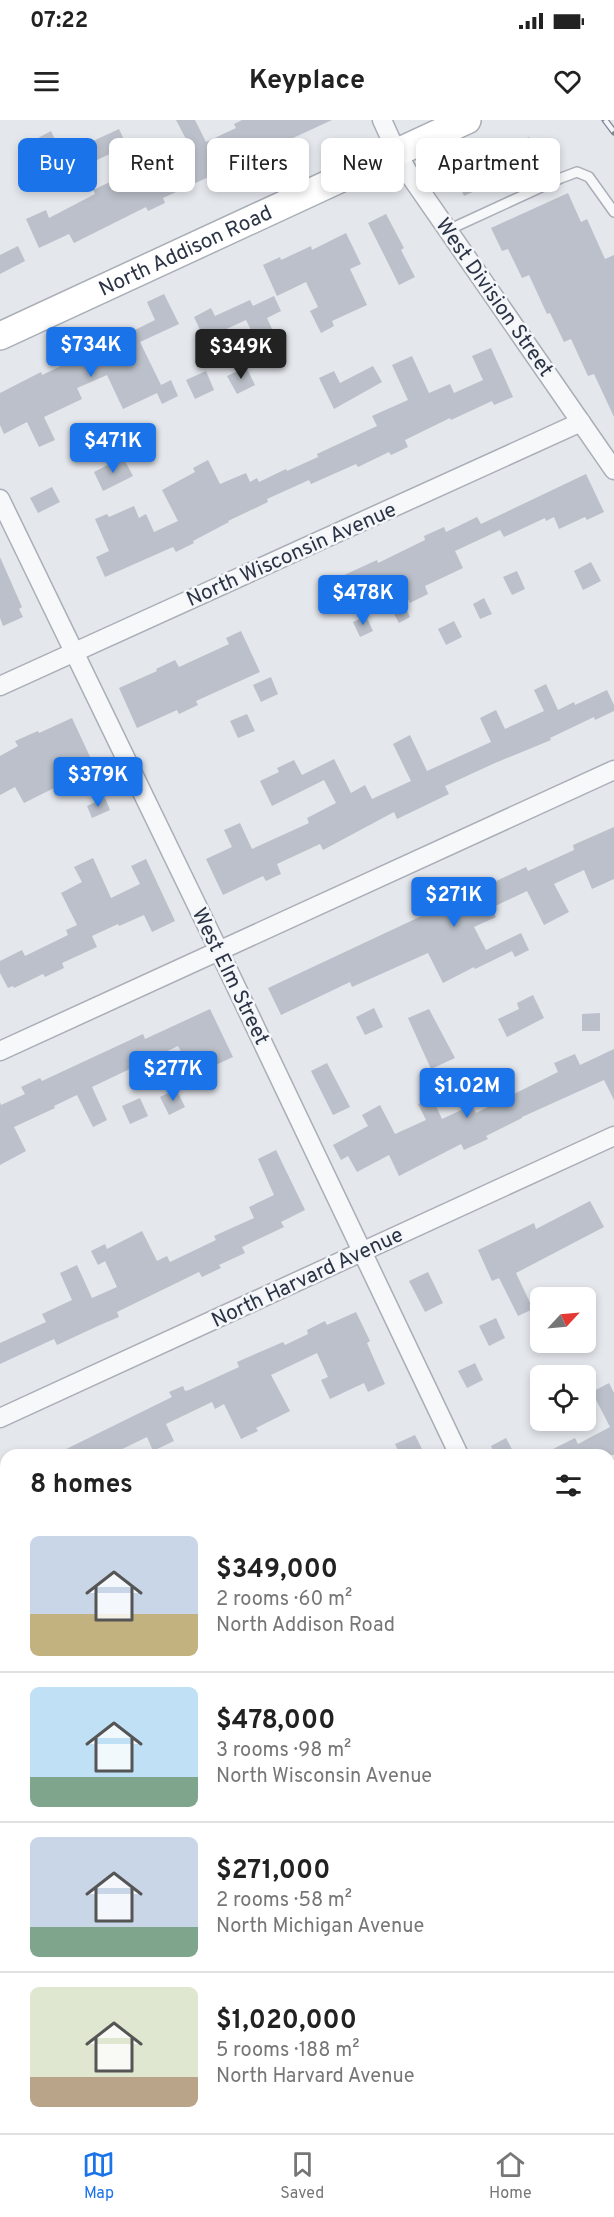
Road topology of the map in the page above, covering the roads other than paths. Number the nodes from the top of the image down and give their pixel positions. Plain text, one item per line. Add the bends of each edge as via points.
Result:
1 (382, 120) edge
2 (467, 120) edge
3 (390, 138) edge
4 (404, 150) edge
5 (404, 164) edge
6 (321, 188) edge
7 (614, 212) edge
8 (448, 230) junction
9 (0, 336) edge
10 (581, 422) junction
11 (614, 470) edge
12 (0, 499) edge
13 (74, 652) junction
14 (0, 686) edge
15 (614, 770) edge
16 (219, 951) junction
17 (0, 1051) edge
18 (614, 1136) edge
19 (362, 1252) junction
20 (0, 1418) edge
21 (456, 1449) edge

1 - 3 street, West Division Street
2 - 4 street, North Addison Road
5 - 8 street, West Division Street
6 - 9 street, North Addison Road
7 - 8 lane via 589,177 577,172
8 - 10 street, West Division Street
10 - 11 street, West Division Street
10 - 13 street, North Wisconsin Avenue
12 - 13 street, West Elm Street
13 - 14 street, North Wisconsin Avenue
13 - 16 street, West Elm Street
15 - 16 street
16 - 17 street
16 - 19 street, West Elm Street
18 - 19 street, North Harvard Avenue
19 - 20 street, North Harvard Avenue
19 - 21 street, West Elm Street

